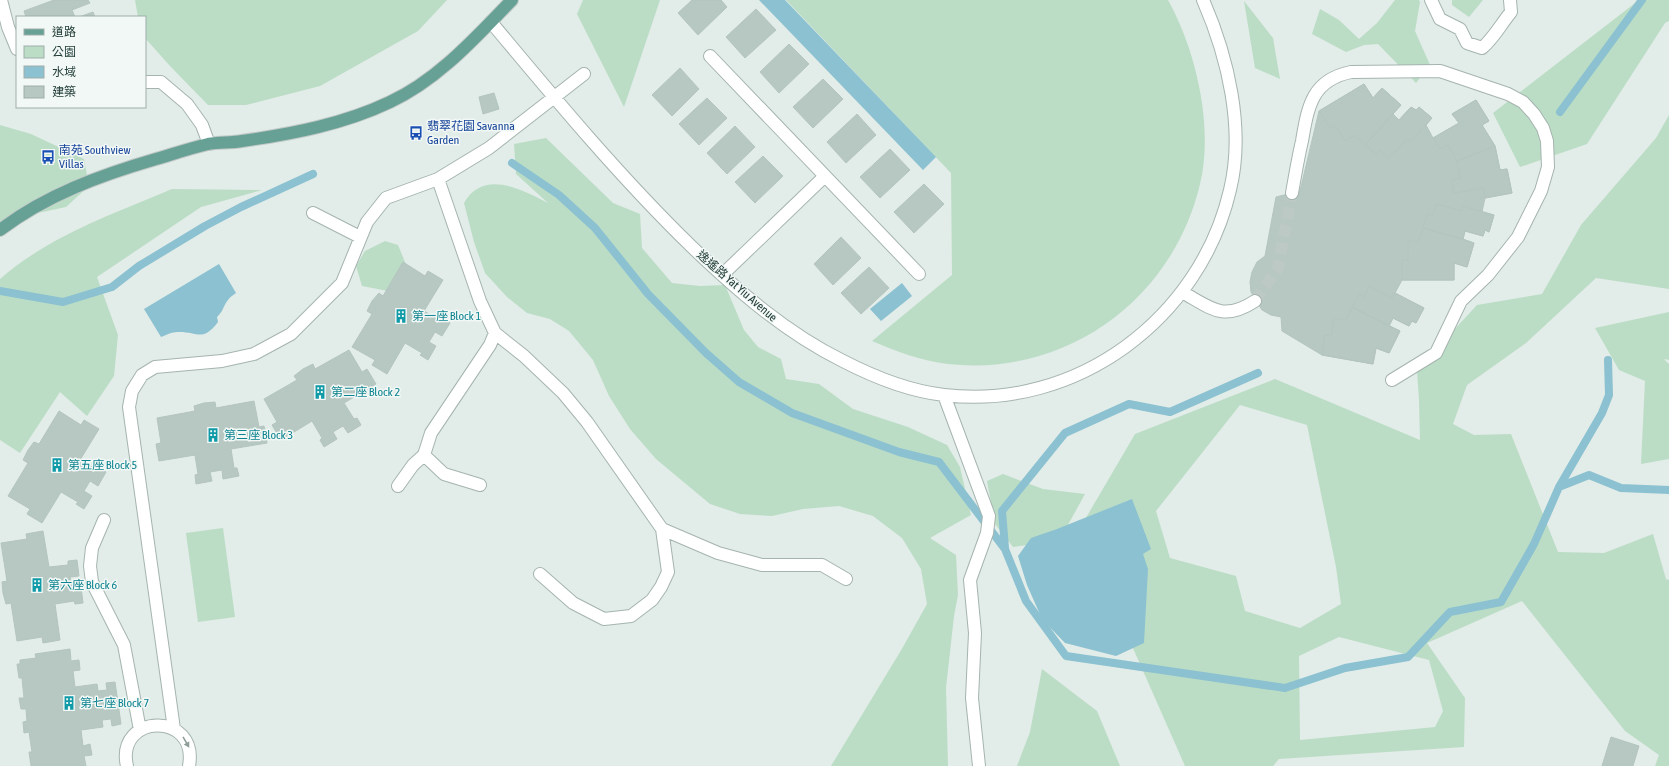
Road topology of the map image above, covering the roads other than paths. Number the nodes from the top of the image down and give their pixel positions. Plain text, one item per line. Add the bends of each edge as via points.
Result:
1 (1, 0) edge
2 (512, 0) edge
3 (1203, 0) edge
4 (1431, 0) edge
5 (1510, 0) edge
6 (491, 22) junction
7 (16, 47) edge
8 (710, 56) dead end
9 (584, 74) dead end
10 (146, 82) edge
11 (554, 97) junction
12 (209, 144) junction
13 (825, 176) junction
14 (438, 179) junction
15 (1292, 193) tunnel mouth
16 (312, 213) dead end
17 (0, 230) edge
18 (360, 236) junction
19 (919, 274) dead end
20 (722, 276) junction
21 (1182, 292) junction
22 (1255, 302) tunnel mouth
23 (495, 333) junction
24 (1392, 380) dead end
25 (944, 395) junction
26 (424, 455) junction
27 (480, 485) dead end
28 (398, 486) dead end
29 (104, 520) dead end
30 (662, 528) junction
31 (540, 574) dead end
32 (846, 579) dead end
33 (174, 729) junction
34 (140, 730) junction
35 (127, 766) edge
36 (189, 766) edge
37 (980, 766) edge

1 - 7 street
2 - 6 main road
3 - 21 street, 逸遙路 Yat Yiu Avenue via 1215,27 1230,84 1234,154 1231,188 1223,217 1211,246
4 - 5 street via 1440,19 1460,29 1467,43 1482,48 1511,12
6 - 11 street, 逸遙路 Yat Yiu Avenue
6 - 12 main road via 436,74 392,102 357,116 305,130 240,142
8 - 13 street
9 - 11 street
10 - 12 street via 162,82 187,104 202,125
11 - 14 street via 490,148
11 - 20 street, 逸遙路 Yat Yiu Avenue via 632,187
12 - 17 main road via 80,183
13 - 19 street
13 - 20 street
14 - 18 street via 386,198 367,222
14 - 23 street via 480,301
15 - 24 street via 1310,102 1324,84 1342,74 1440,71 1508,94 1522,102 1543,128 1549,154 1548,167 1541,191 1518,237 1488,274 1461,301 1436,353
16 - 18 street
18 - 33 street via 342,283 291,334 254,354 222,361 155,367 142,375 132,391 129,407
20 - 25 street, 逸遙路 Yat Yiu Avenue via 779,322 843,361 914,390
21 - 22 street via 1213,310 1228,313 1242,310
21 - 25 street, 逸遙路 Yat Yiu Avenue via 1141,336 1117,354 1077,375 1034,390 1004,395
23 - 26 street via 490,345 432,433
23 - 30 street via 563,393 587,422
25 - 37 street via 989,516 970,580 974,632 972,698
26 - 27 street via 444,474
26 - 28 street via 413,465
29 - 34 street via 92,548 92,582 124,645
30 - 31 street via 668,572 662,587 652,600 631,616 604,619 573,603
30 - 32 street via 718,553 762,565 822,565
33 - 34 street via 156,724
33 -> 36 street via 189,746
34 - 35 street via 132,737 126,748

